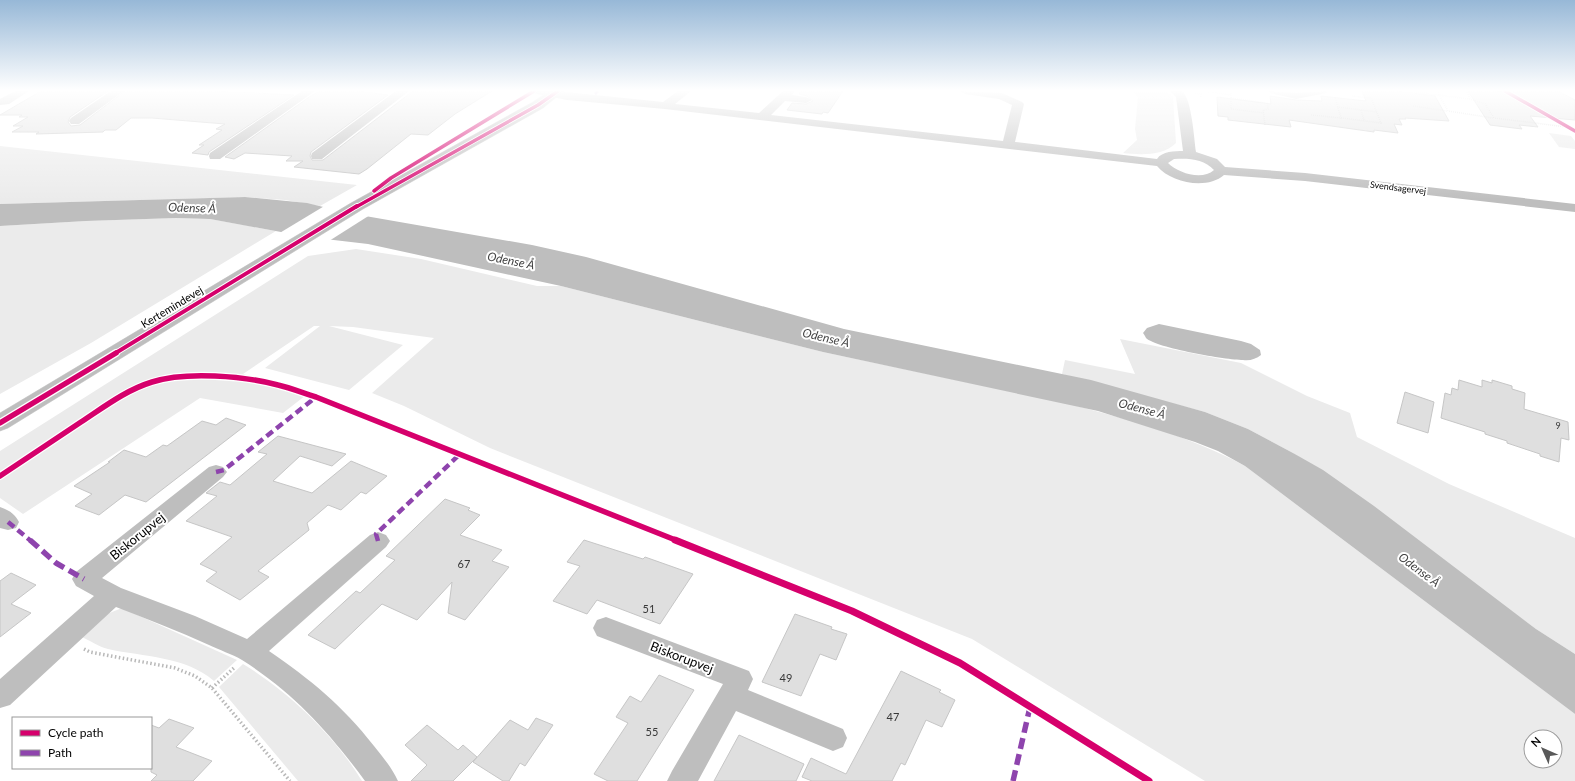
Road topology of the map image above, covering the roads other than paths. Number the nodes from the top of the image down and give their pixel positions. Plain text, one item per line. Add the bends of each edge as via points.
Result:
1 (257, 127) edge
2 (355, 127) edge
3 (482, 127) edge
4 (499, 127) edge
5 (851, 127) edge
6 (1012, 127) edge
7 (1186, 127) edge
8 (1008, 146) junction
9 (1190, 155) junction
10 (215, 156) dead end
11 (317, 156) dead end
12 (1161, 163) junction
13 (1221, 171) junction
14 (354, 208) junction
15 (1575, 208) edge
16 (0, 423) edge
17 (216, 472) dead end
18 (378, 541) dead end
19 (112, 595) junction
20 (606, 628) dead end
21 (250, 652) junction
22 (0, 696) edge
23 (731, 696) junction
24 (833, 738) dead end
25 (382, 781) edge
26 (682, 781) edge

1 - 10 street
2 - 11 street
3 - 14 main road, Kertemindevej via 391,178
4 - 14 main road, Kertemindevej
5 - 8 street
6 - 8 street
7 - 9 street
8 - 12 street
9 - 12 street via 1173,155 1164,158
9 - 13 street via 1209,160 1218,165
12 - 13 street via 1172,173 1194,178 1213,177
13 - 15 street, Svendsagervej
14 - 16 main road, Kertemindevej
17 - 19 street, Biskorupvej via 84,579
18 - 21 street
19 - 21 street, Biskorupvej via 186,623
19 - 22 street
20 - 23 street, Biskorupvej via 740,679
21 - 25 street, Biskorupvej via 286,677 324,709 351,739
23 - 24 street
23 - 26 street, Biskorupvej

